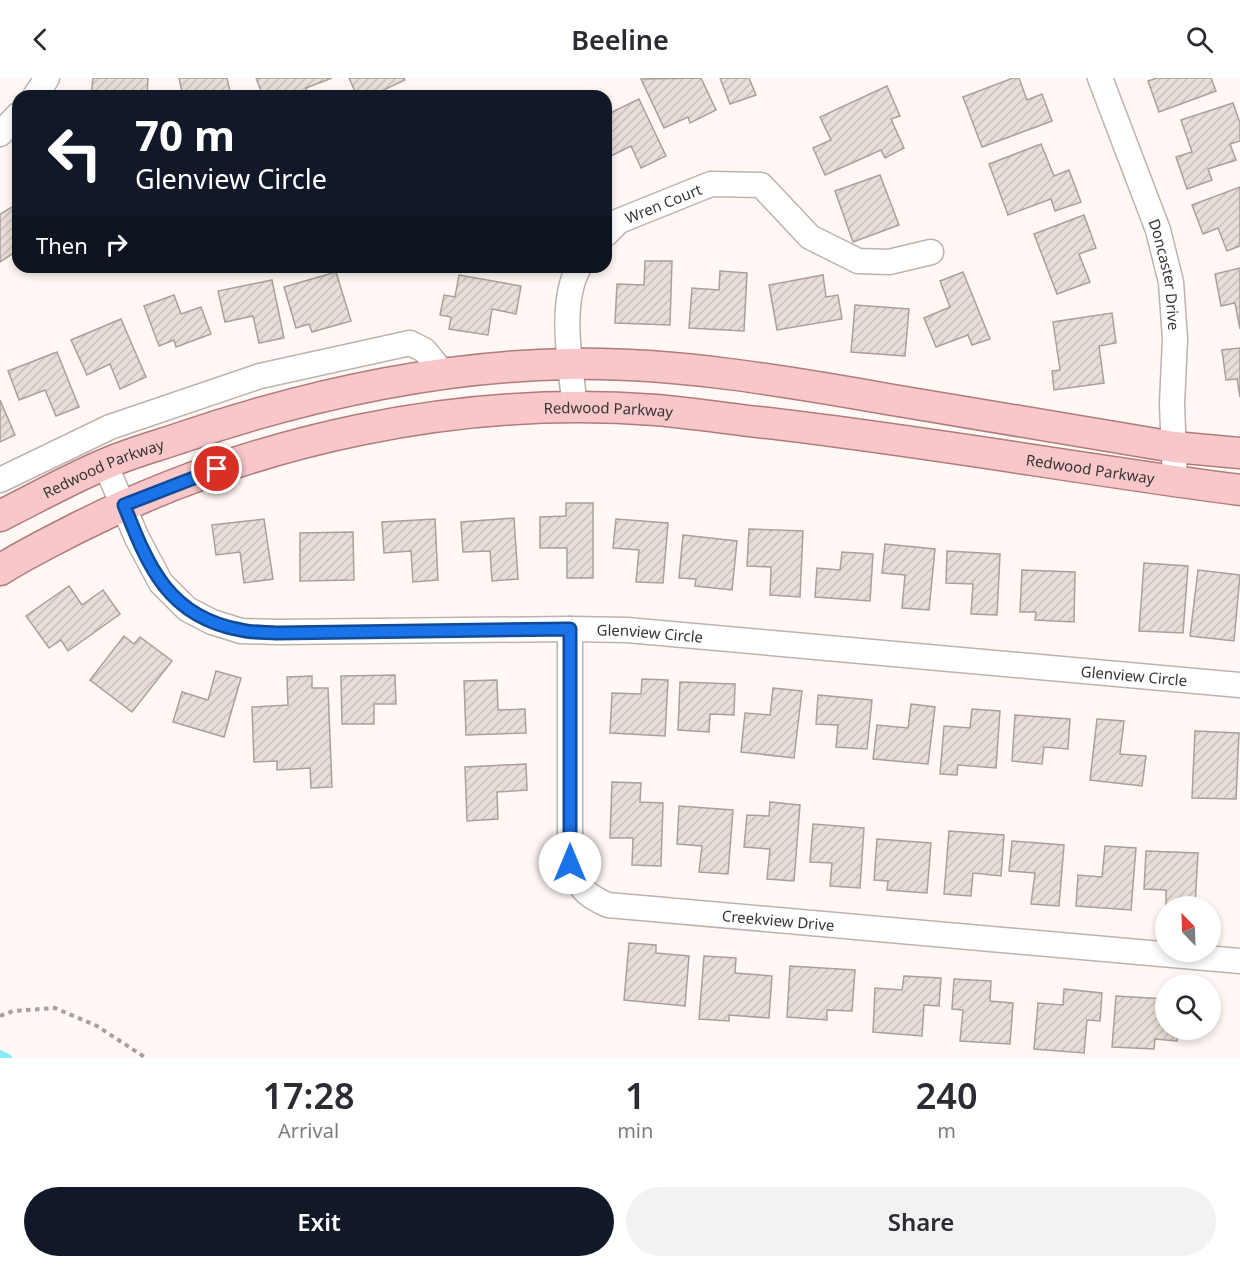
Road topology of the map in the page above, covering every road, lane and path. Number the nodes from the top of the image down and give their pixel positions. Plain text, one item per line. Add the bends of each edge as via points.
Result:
1 (1100, 78) edge
2 (12, 121) edge
3 (0, 134) edge
4 (612, 228) edge
5 (931, 252) dead end
6 (575, 273) edge
7 (570, 364) junction
8 (444, 374) junction
9 (575, 408) junction
10 (1174, 447) junction
11 (1240, 453) edge
12 (105, 464) junction
13 (0, 480) edge
14 (1175, 482) junction
15 (1240, 490) edge
16 (124, 505) junction
17 (0, 516) edge
18 (0, 570) edge
19 (570, 629) junction
20 (1240, 686) edge
21 (1240, 961) edge
22 (0, 1016) edge
23 (146, 1058) edge

1 - 10 street, Doncaster Drive via 1158,230 1171,282
2 - 3 street
4 - 5 street, Wren Court via 619,221 711,184 761,185 810,237 858,261 889,262
6 - 7 street via 567,305
7 - 8 main road, Redwood Parkway
7 - 9 street
7 - 10 main road, Redwood Parkway via 657,367 768,379
8 - 12 main road, Redwood Parkway via 385,383 275,409
8 - 13 street via 424,350 410,343 260,376 110,427
9 - 14 main road, Redwood Parkway via 655,410 837,431
9 - 16 main road, Redwood Parkway via 494,411 390,424 234,463
10 - 11 main road, Redwood Parkway
10 - 14 street, Doncaster Drive
12 - 16 street, Glenview Circle
12 - 17 main road, Redwood Parkway
14 - 15 main road, Redwood Parkway
16 - 18 main road, Redwood Parkway
16 - 19 street, Glenview Circle via 161,583 187,609 241,631
19 - 20 street, Glenview Circle via 627,630
19 - 21 street, Creekview Drive via 570,863 576,880 594,899 608,905
22 - 23 path via 12,1011 55,1008 98,1026

